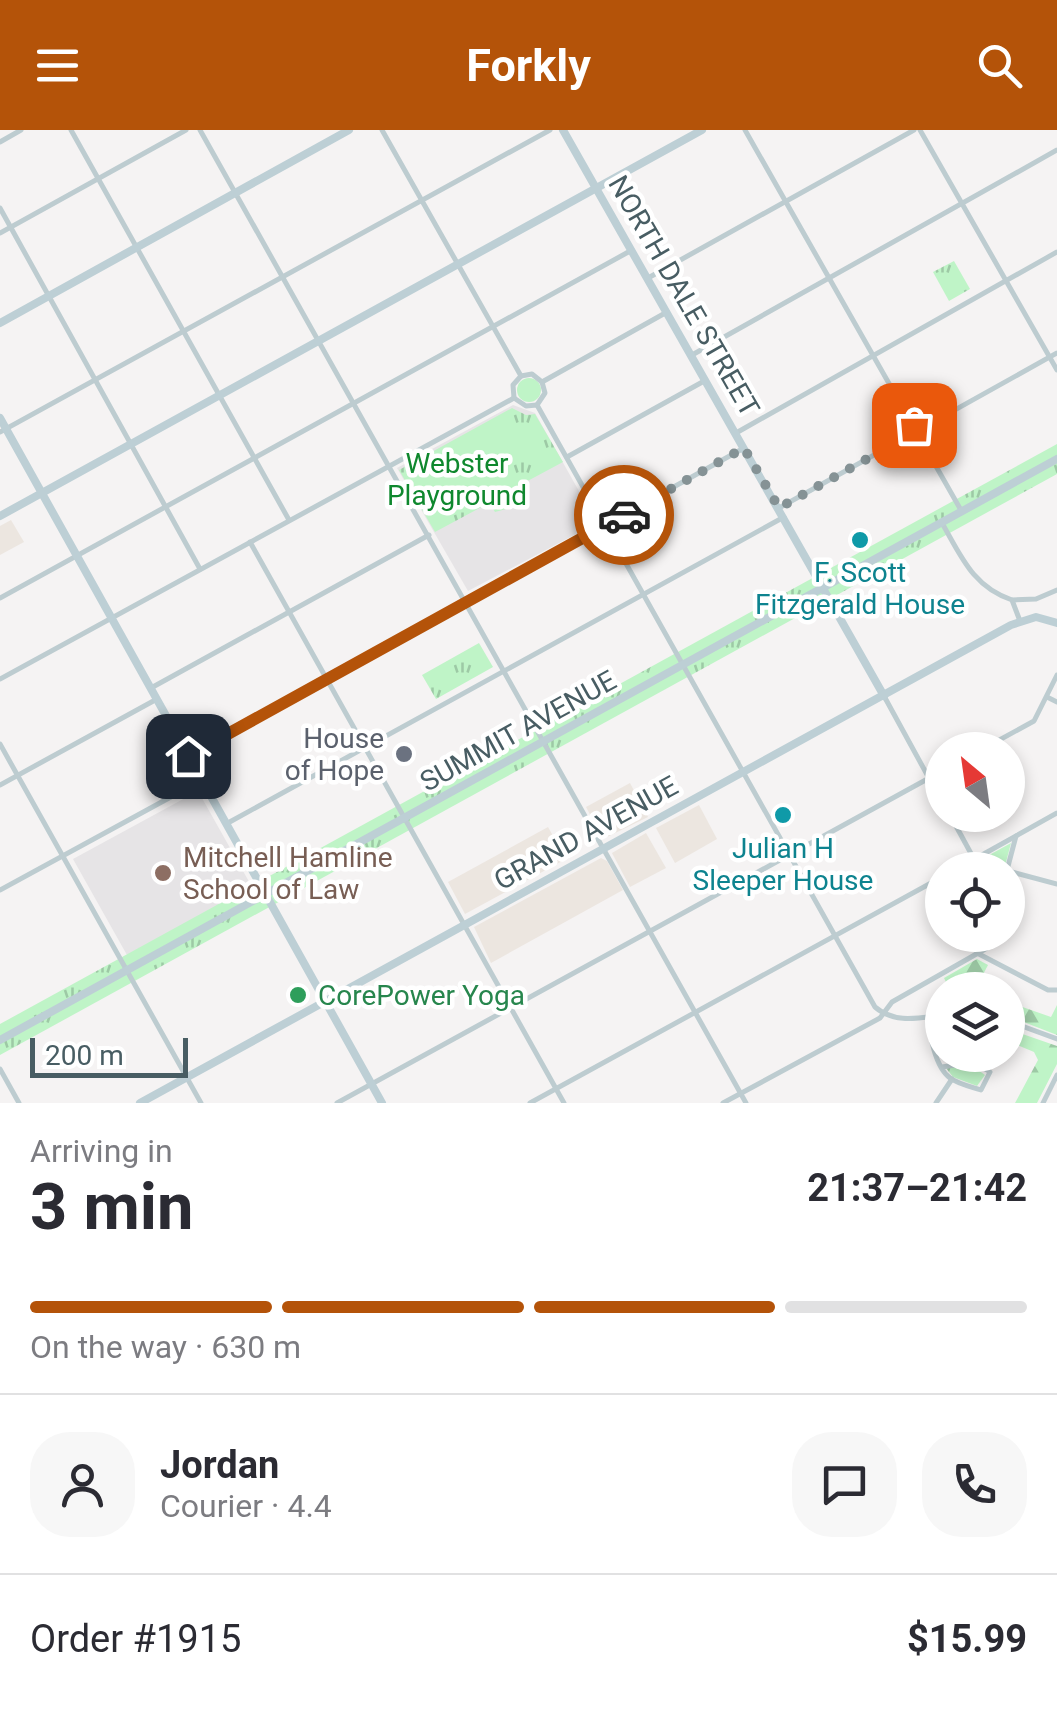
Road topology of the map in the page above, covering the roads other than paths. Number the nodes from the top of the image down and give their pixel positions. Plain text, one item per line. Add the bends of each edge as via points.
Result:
1 (22, 130) edge
2 (71, 130) edge
3 (186, 130) edge
4 (200, 130) edge
5 (348, 130) edge
6 (382, 130) edge
7 (550, 130) edge
8 (563, 130) edge
9 (702, 130) edge
10 (745, 130) edge
11 (917, 130) edge
12 (0, 142) edge
13 (1057, 150) edge
14 (98, 178) junction
15 (596, 188) junction
16 (236, 192) junction
17 (786, 201) junction
18 (422, 202) junction
19 (962, 202) junction
20 (0, 208) edge
21 (10, 227) junction
22 (0, 233) edge
23 (137, 247) junction
24 (632, 250) junction
25 (1057, 252) edge
26 (458, 264) junction
27 (828, 277) junction
28 (284, 278) junction
29 (648, 278) junction
30 (1006, 281) junction
31 (49, 296) junction
32 (668, 312) junction
33 (0, 322) edge
34 (493, 326) junction
35 (184, 332) junction
36 (319, 341) junction
37 (1057, 353) edge
38 (873, 354) junction
39 (692, 355) junction
40 (1050, 357) junction
41 (1057, 370) edge
42 (521, 376) junction
43 (95, 380) junction
44 (706, 380) junction
45 (542, 382) junction
46 (220, 395) junction
47 (514, 398) junction
48 (354, 403) junction
49 (537, 404) junction
50 (0, 418) edge
51 (3, 430) edge
52 (917, 431) junction
53 (736, 433) junction
54 (132, 444) junction
55 (744, 448) junction
56 (255, 457) junction
57 (567, 457) junction
58 (1057, 460) edge
59 (390, 465) junction
60 (42, 493) junction
61 (166, 506) junction
62 (962, 512) junction
63 (781, 513) junction
64 (0, 516) edge
65 (290, 520) junction
66 (942, 524) junction
67 (606, 525) junction
68 (429, 535) junction
69 (250, 542) junction
70 (76, 556) junction
71 (200, 569) junction
72 (824, 589) junction
73 (1057, 590) edge
74 (644, 594) junction
75 (0, 598) edge
76 (1012, 600) junction
77 (466, 602) junction
78 (290, 612) junction
79 (112, 618) junction
80 (1020, 621) junction
81 (1057, 624) edge
82 (685, 665) junction
83 (505, 670) junction
84 (1057, 674) edge
85 (0, 679) edge
86 (328, 680) junction
87 (151, 689) junction
88 (884, 696) junction
89 (1046, 697) junction
90 (157, 699) junction
91 (1057, 702) edge
92 (1014, 732) edge
93 (545, 742) junction
94 (0, 744) edge
95 (366, 748) junction
96 (188, 756) junction
97 (925, 769) edge
98 (744, 772) junction
99 (17, 775) junction
100 (202, 780) junction
101 (925, 781) edge
102 (0, 784) edge
103 (1057, 813) edge
104 (406, 818) junction
105 (226, 824) junction
106 (1016, 836) junction
107 (604, 849) junction
108 (987, 852) edge
109 (1012, 852) edge
110 (789, 855) junction
111 (62, 856) junction
112 (1025, 876) edge
113 (1057, 884) edge
114 (925, 886) edge
115 (0, 890) edge
116 (266, 894) junction
117 (465, 925) junction
118 (650, 932) junction
119 (835, 936) junction
120 (978, 953) joint
121 (127, 970) junction
122 (1057, 990) edge
123 (326, 1001) junction
124 (511, 1008) junction
125 (695, 1013) junction
126 (884, 1014) junction
127 (925, 1016) edge
128 (1025, 1027) edge
129 (1057, 1039) edge
130 (0, 1040) edge
131 (0, 1069) edge
132 (946, 1072) edge
133 (990, 1072) edge
134 (1057, 1075) edge
135 (186, 1077) junction
136 (952, 1080) junction
137 (372, 1084) junction
138 (556, 1088) junction
139 (740, 1093) junction
140 (19, 1103) edge
141 (140, 1103) edge
142 (201, 1103) edge
143 (337, 1103) edge
144 (382, 1103) edge
145 (530, 1103) edge
146 (564, 1103) edge
147 (723, 1103) edge
148 (746, 1103) edge
149 (936, 1103) edge
150 (1042, 1103) edge

1 - 12 street
2 - 14 street
3 - 14 street
4 - 16 street
5 - 16 street
6 - 18 street
7 - 18 street
8 - 15 street, NORTH DALE STREET
9 - 15 street
10 - 17 street
11 - 17 street
11 - 19 street
13 - 19 street
14 - 21 street
14 - 23 street
15 - 24 street, NORTH DALE STREET
15 - 26 street
16 - 23 street
16 - 28 street
17 - 27 street
17 - 29 street
18 - 26 street
18 - 28 street
19 - 27 street
19 - 30 street
20 - 21 street
21 - 22 street
21 - 31 street
23 - 31 street
23 - 35 street
24 - 29 street, NORTH DALE STREET
24 - 34 street
25 - 30 street
26 - 34 street
26 - 36 street
27 - 38 street
27 - 39 street
28 - 35 street
28 - 36 street
29 - 32 street, NORTH DALE STREET
30 - 38 street
30 - 40 street
31 - 33 street
31 - 43 street
32 - 39 street, NORTH DALE STREET
32 - 45 street
34 - 42 street
34 - 48 street
35 - 43 street
35 - 46 street
36 - 46 street
36 - 48 street
37 - 40 street
38 - 52 street
38 - 53 street
39 - 44 street, NORTH DALE STREET
40 - 41 street
40 - 52 street
42 - 45 street
42 - 47 street
43 - 51 street
43 - 54 street
44 - 53 street, NORTH DALE STREET
44 - 57 street
45 - 49 street via 545,393
46 - 54 street
46 - 56 street
47 - 49 street
47 - 59 street
48 - 56 street
48 - 59 street
49 - 57 street
50 - 51 street
51 - 60 street
52 - 62 street
52 - 63 street
53 - 55 street, NORTH DALE STREET
54 - 60 street
54 - 61 street
55 - 63 street, NORTH DALE STREET
55 - 67 street
56 - 61 street
56 - 65 street
57 - 67 street
58 - 62 street, SUMMIT AVENUE
59 - 65 street
59 - 68 street
60 - 64 street
60 - 70 street
61 - 70 street
61 - 71 street
62 - 66 street, SUMMIT AVENUE
63 - 72 street, NORTH DALE STREET
63 - 74 street
65 - 69 street
66 - 72 street, SUMMIT AVENUE
66 - 76 street via 978,582
67 - 74 street
67 - 77 street
68 - 77 street
68 - 78 street
69 - 71 street
69 - 78 street
70 - 75 street
70 - 79 street
71 - 79 street
72 - 82 street, SUMMIT AVENUE
72 - 88 street, NORTH DALE STREET
73 - 76 street
74 - 82 street
74 - 83 street
76 - 80 street
77 - 83 street
77 - 86 street
78 - 86 street
78 - 87 street
79 - 85 street
79 - 87 street
80 - 81 street via 1036,617
80 - 88 street, GRAND AVENUE
82 - 93 street, SUMMIT AVENUE
82 - 98 street
83 - 93 street
83 - 95 street
84 - 89 street
86 - 95 street
86 - 96 street
87 - 90 street
88 - 97 street
88 - 98 street, GRAND AVENUE
89 - 91 street
89 - 92 street via 1034,721
90 - 96 street
90 - 99 street
93 - 104 street, SUMMIT AVENUE
93 - 107 street
94 - 99 street
95 - 104 street
95 - 105 street
96 - 100 street
98 - 107 street, GRAND AVENUE
98 - 110 street
99 - 102 street
99 - 111 street
100 - 105 street
100 - 111 street
101 - 110 street
103 - 106 street
104 - 116 street, SUMMIT AVENUE
104 - 117 street
105 - 116 street
106 - 108 street
106 - 109 street
107 - 117 street, GRAND AVENUE
107 - 118 street
110 - 118 street
110 - 119 street
111 - 115 street
111 - 121 street
112 - 113 street
114 - 119 street
116 - 121 street, SUMMIT AVENUE
116 - 123 street
117 - 123 street, GRAND AVENUE
117 - 124 street
118 - 124 street
118 - 125 street
119 - 125 street
119 - 126 street
120 - 122 street
120 - 126 street via 892,1002
121 - 130 street, SUMMIT AVENUE
121 - 135 street
123 - 135 street, GRAND AVENUE
123 - 137 street
124 - 137 street
124 - 138 street
125 - 138 street
125 - 139 street
126 - 127 street
126 - 139 street
128 - 129 street
131 - 140 street
132 - 136 street
133 - 136 street via 981,1090
134 - 150 street
135 - 141 street, GRAND AVENUE
135 - 142 street
136 - 149 street
137 - 143 street
137 - 144 street
138 - 145 street
138 - 146 street
139 - 147 street
139 - 148 street

